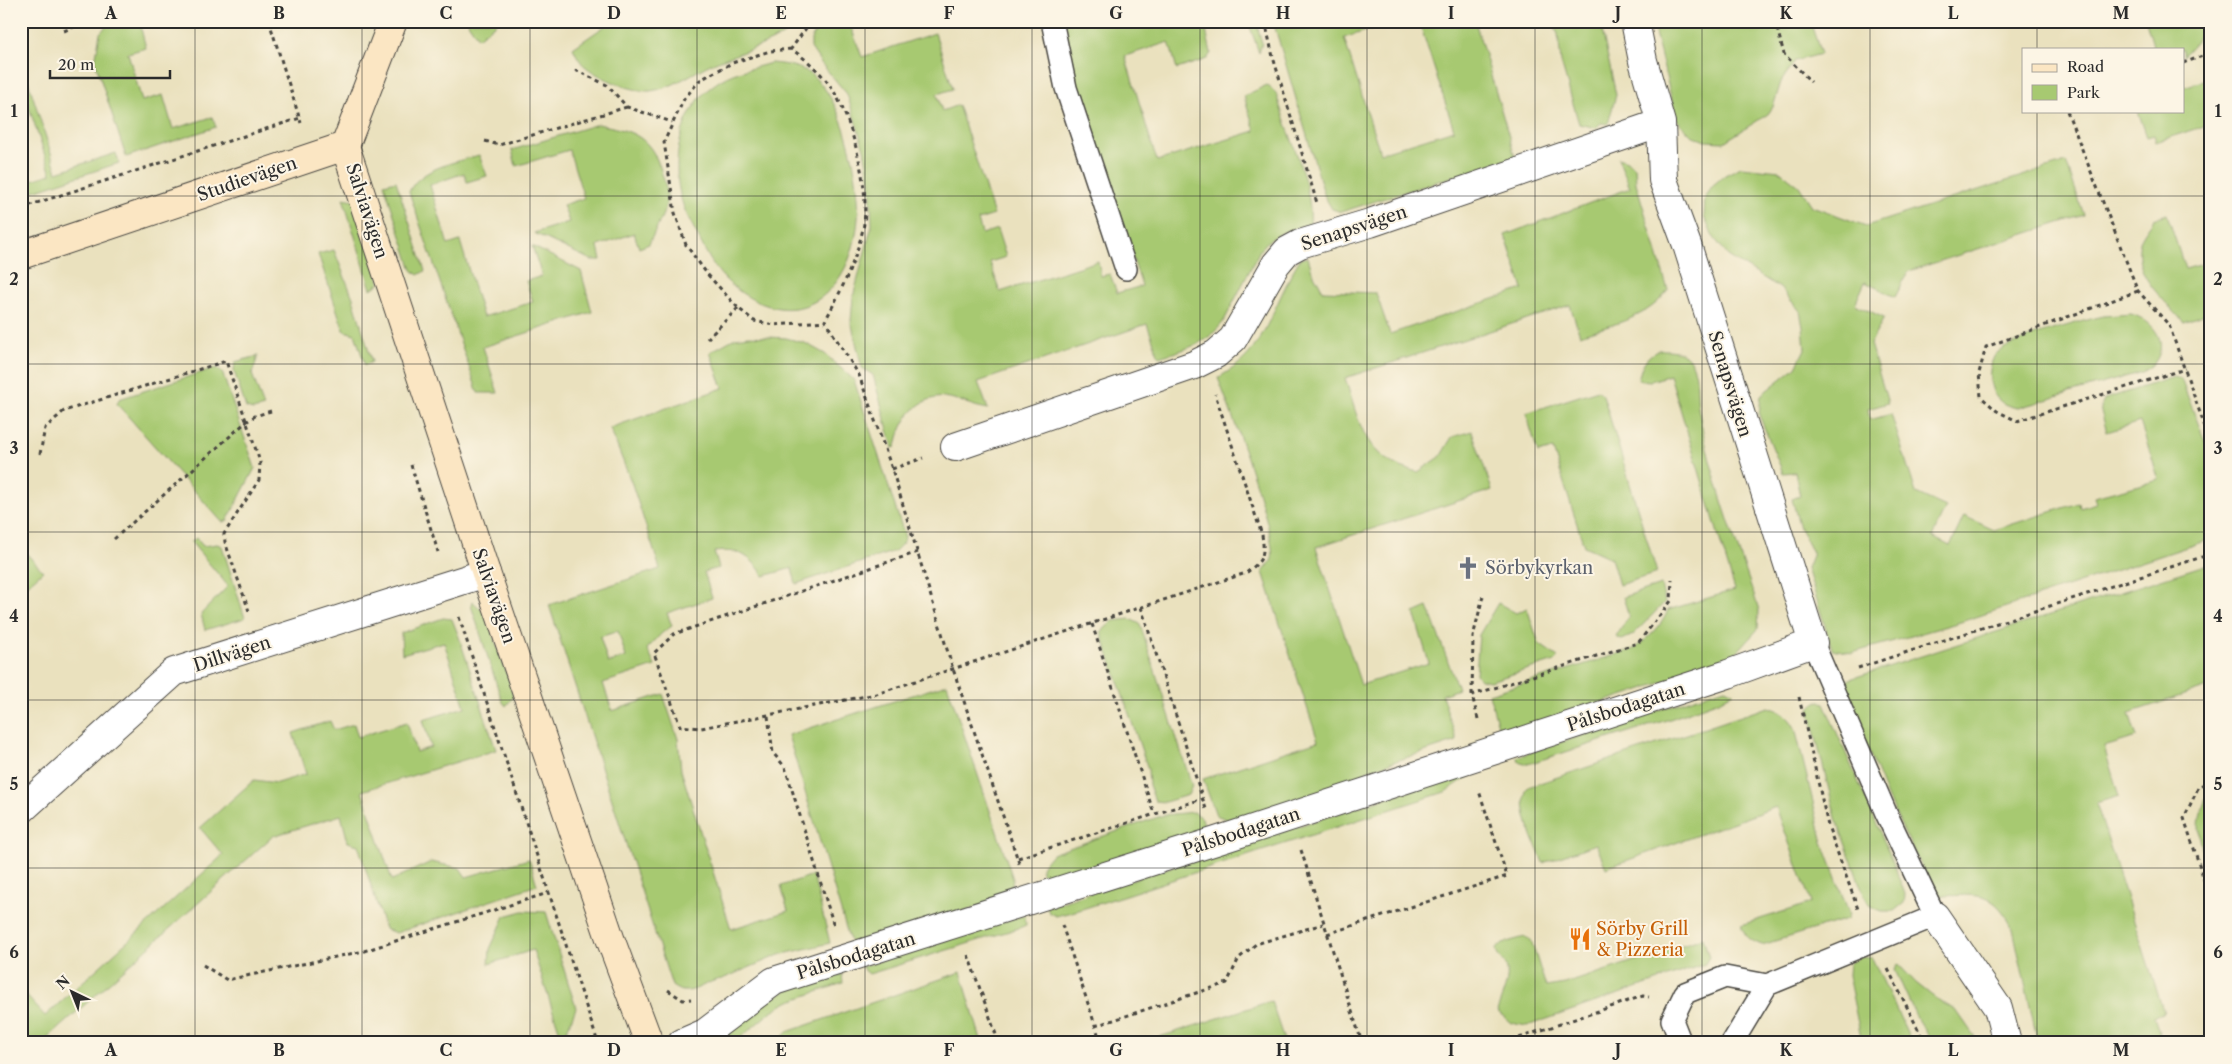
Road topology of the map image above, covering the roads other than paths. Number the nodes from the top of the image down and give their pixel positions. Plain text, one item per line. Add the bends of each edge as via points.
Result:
1 (393, 21) edge
2 (1052, 21) edge
3 (1635, 21) edge
4 (1661, 123) junction
5 (345, 146) junction
6 (21, 255) edge
7 (1126, 269) dead end
8 (955, 446) dead end
9 (486, 573) junction
10 (1813, 643) junction
11 (21, 810) edge
12 (1935, 916) junction
13 (1767, 985) junction
14 (649, 1043) edge
15 (682, 1043) edge
16 (1681, 1043) edge
17 (1732, 1043) edge
18 (2008, 1043) edge

1 - 5 street
2 - 7 lane via 1066,88
3 - 4 street, Senapsvägen
4 - 8 street, Senapsvägen via 1300,244 1287,251 1276,264 1233,339 1216,354
4 - 10 street, Senapsvägen via 1663,180 1687,245
5 - 6 street, Studievägen
5 - 9 street, Salviavägen
9 - 11 street, Dillvägen via 174,672
9 - 14 street, Salviavägen
10 - 12 lane via 1886,813
10 - 15 street, Pålsbodagatan via 1728,674 1216,841 774,981 705,1034
12 - 13 lane
12 - 18 street via 1998,1008
13 - 16 lane via 1725,977 1685,993 1672,1020
13 - 17 lane

